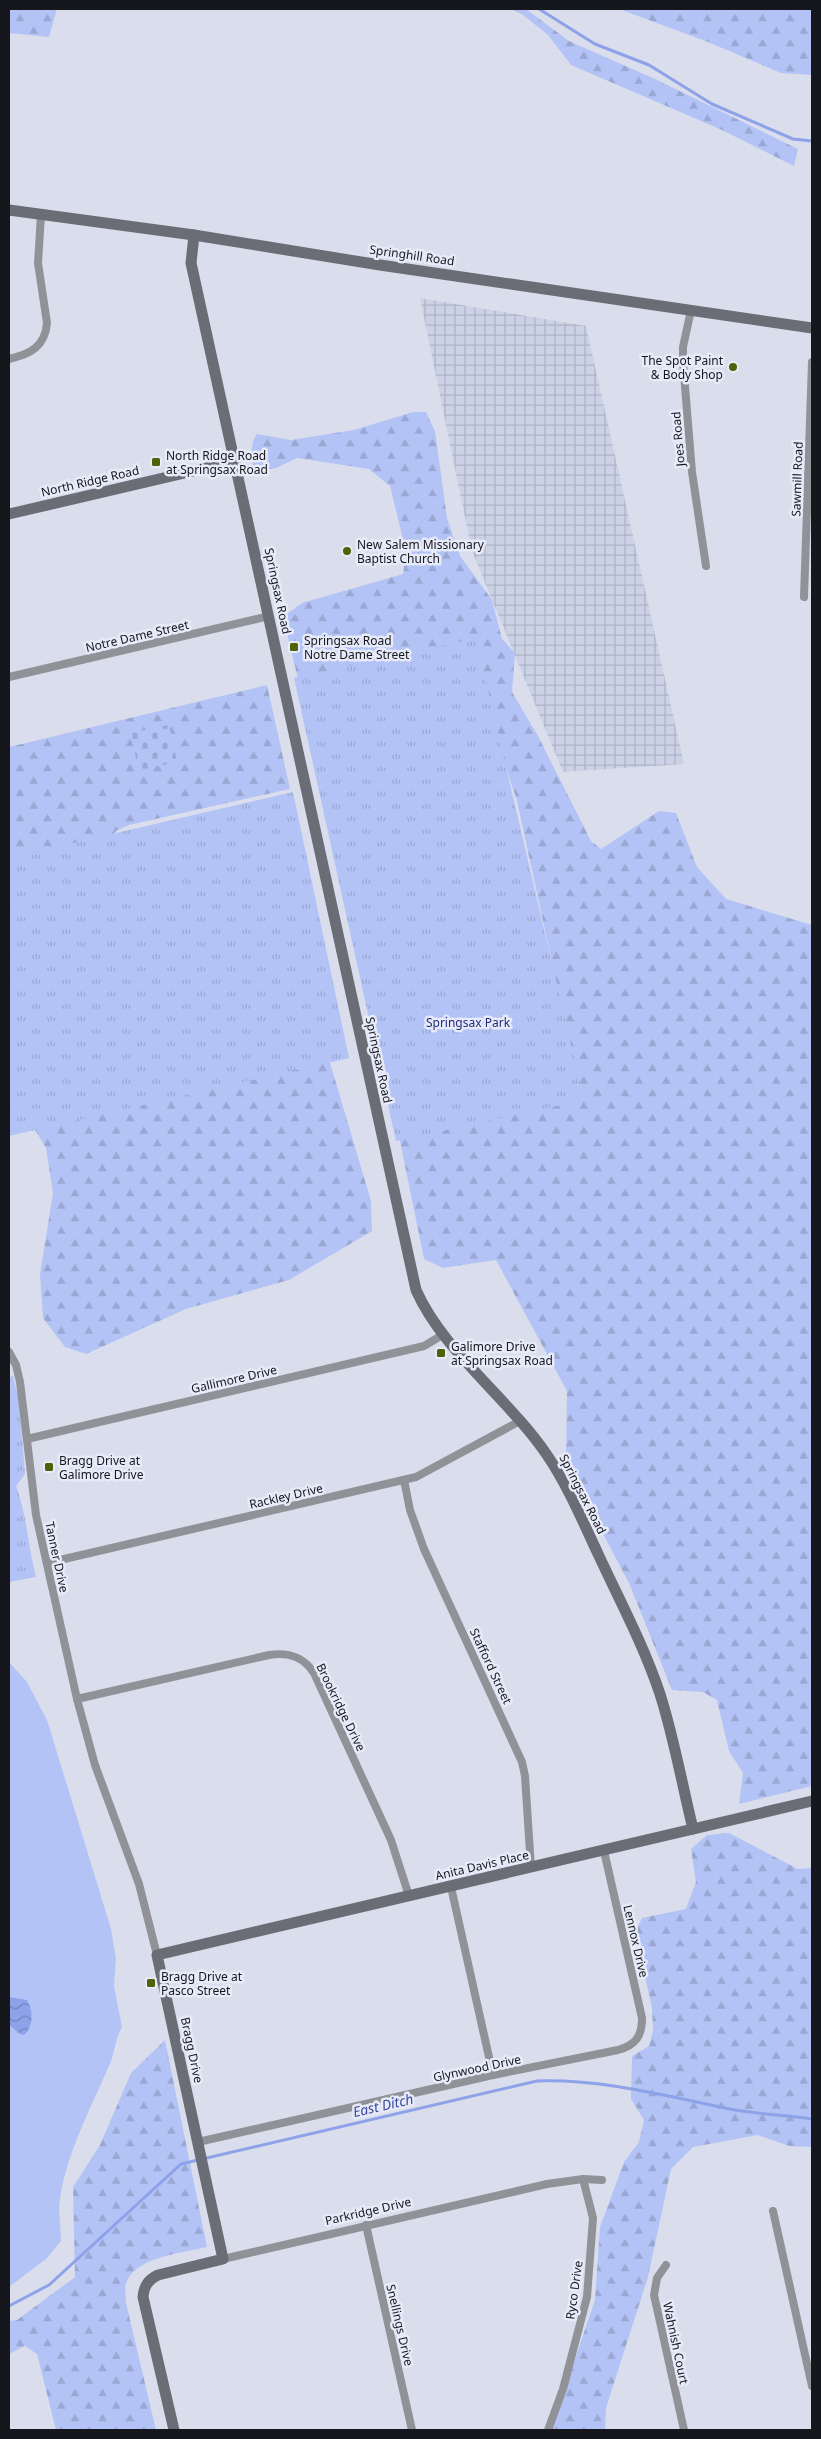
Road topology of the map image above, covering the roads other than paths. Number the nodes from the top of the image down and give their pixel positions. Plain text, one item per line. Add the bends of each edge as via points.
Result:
1 (9, 210) edge
2 (41, 215) junction
3 (194, 235) junction
4 (690, 310) junction
5 (812, 328) edge
6 (9, 359) edge
7 (812, 362) edge
8 (236, 461) junction
9 (9, 514) edge
10 (706, 566) dead end
11 (804, 597) dead end
12 (269, 616) junction
13 (9, 677) edge
14 (444, 1334) junction
15 (9, 1352) edge
16 (520, 1421) junction
17 (27, 1439) junction
18 (404, 1480) junction
19 (47, 1563) junction
20 (77, 1699) junction
21 (95, 1765) joint
22 (812, 1801) edge
23 (693, 1829) junction
24 (604, 1851) junction
25 (531, 1868) junction
26 (451, 1887) junction
27 (409, 1896) junction
28 (157, 1955) junction
29 (640, 2036) joint
30 (493, 2075) junction
31 (199, 2146) junction
32 (583, 2179) junction
33 (602, 2180) dead end
34 (773, 2211) dead end
35 (366, 2225) junction
36 (223, 2259) junction
37 (666, 2264) dead end
38 (812, 2386) edge
39 (174, 2430) edge
40 (412, 2430) edge
41 (548, 2430) edge
42 (684, 2430) edge

1 - 2 street, Springhill Road
2 - 3 street, Springhill Road
2 - 6 street via 38,263 46,332 31,353
3 - 4 street, Springhill Road
3 - 8 street, Springsax Road via 191,263
4 - 5 street, Springhill Road
4 - 10 street, Joes Road via 683,362 692,472
7 - 11 street, Sawmill Road
8 - 9 street, North Ridge Road
8 - 12 street, Springsax Road
12 - 13 street, Notre Dame Street
12 - 14 street, Springsax Road via 408,1258 423,1304
14 - 16 street, Springsax Road
14 - 17 street, Gallimore Drive via 424,1346
15 - 17 street, Tanner Drive via 20,1382
16 - 18 street, Rackley Drive via 416,1477
16 - 23 street, Springsax Road via 559,1474 642,1649 669,1725
17 - 19 street, Tanner Drive via 36,1515
18 - 19 street, Rackley Drive
18 - 25 street, Stafford Street via 410,1510 424,1549 522,1762
19 - 20 street, Tanner Drive
20 - 21 street, Tanner Drive
20 - 27 street, Brookridge Drive via 269,1655 287,1654 303,1660 314,1673 391,1840
21 - 28 street, Bragg Drive via 139,1884
22 - 23 street, Anita Davis Place
23 - 24 street, Anita Davis Place
24 - 25 street, Anita Davis Place
24 - 29 street, Lennox Drive via 642,2018
25 - 26 street, Anita Davis Place
26 - 27 street, Anita Davis Place
26 - 30 street
27 - 28 street, Anita Davis Place
28 - 31 street, Bragg Drive
29 - 30 street, Glynwood Drive via 626,2048
30 - 31 street, Glynwood Drive
31 - 36 street, Bragg Drive
32 - 33 street, Parkridge Drive
32 - 35 street, Parkridge Drive via 547,2184
32 - 41 street, Ryco Drive via 593,2218 587,2297 563,2389
34 - 38 street
35 - 36 street, Parkridge Drive
35 - 40 street, Snellings Drive
36 - 39 street, Parkridge Drive via 158,2275 151,2278 146,2286 143,2297
37 - 42 street, Wahnish Court via 656,2278 654,2295

